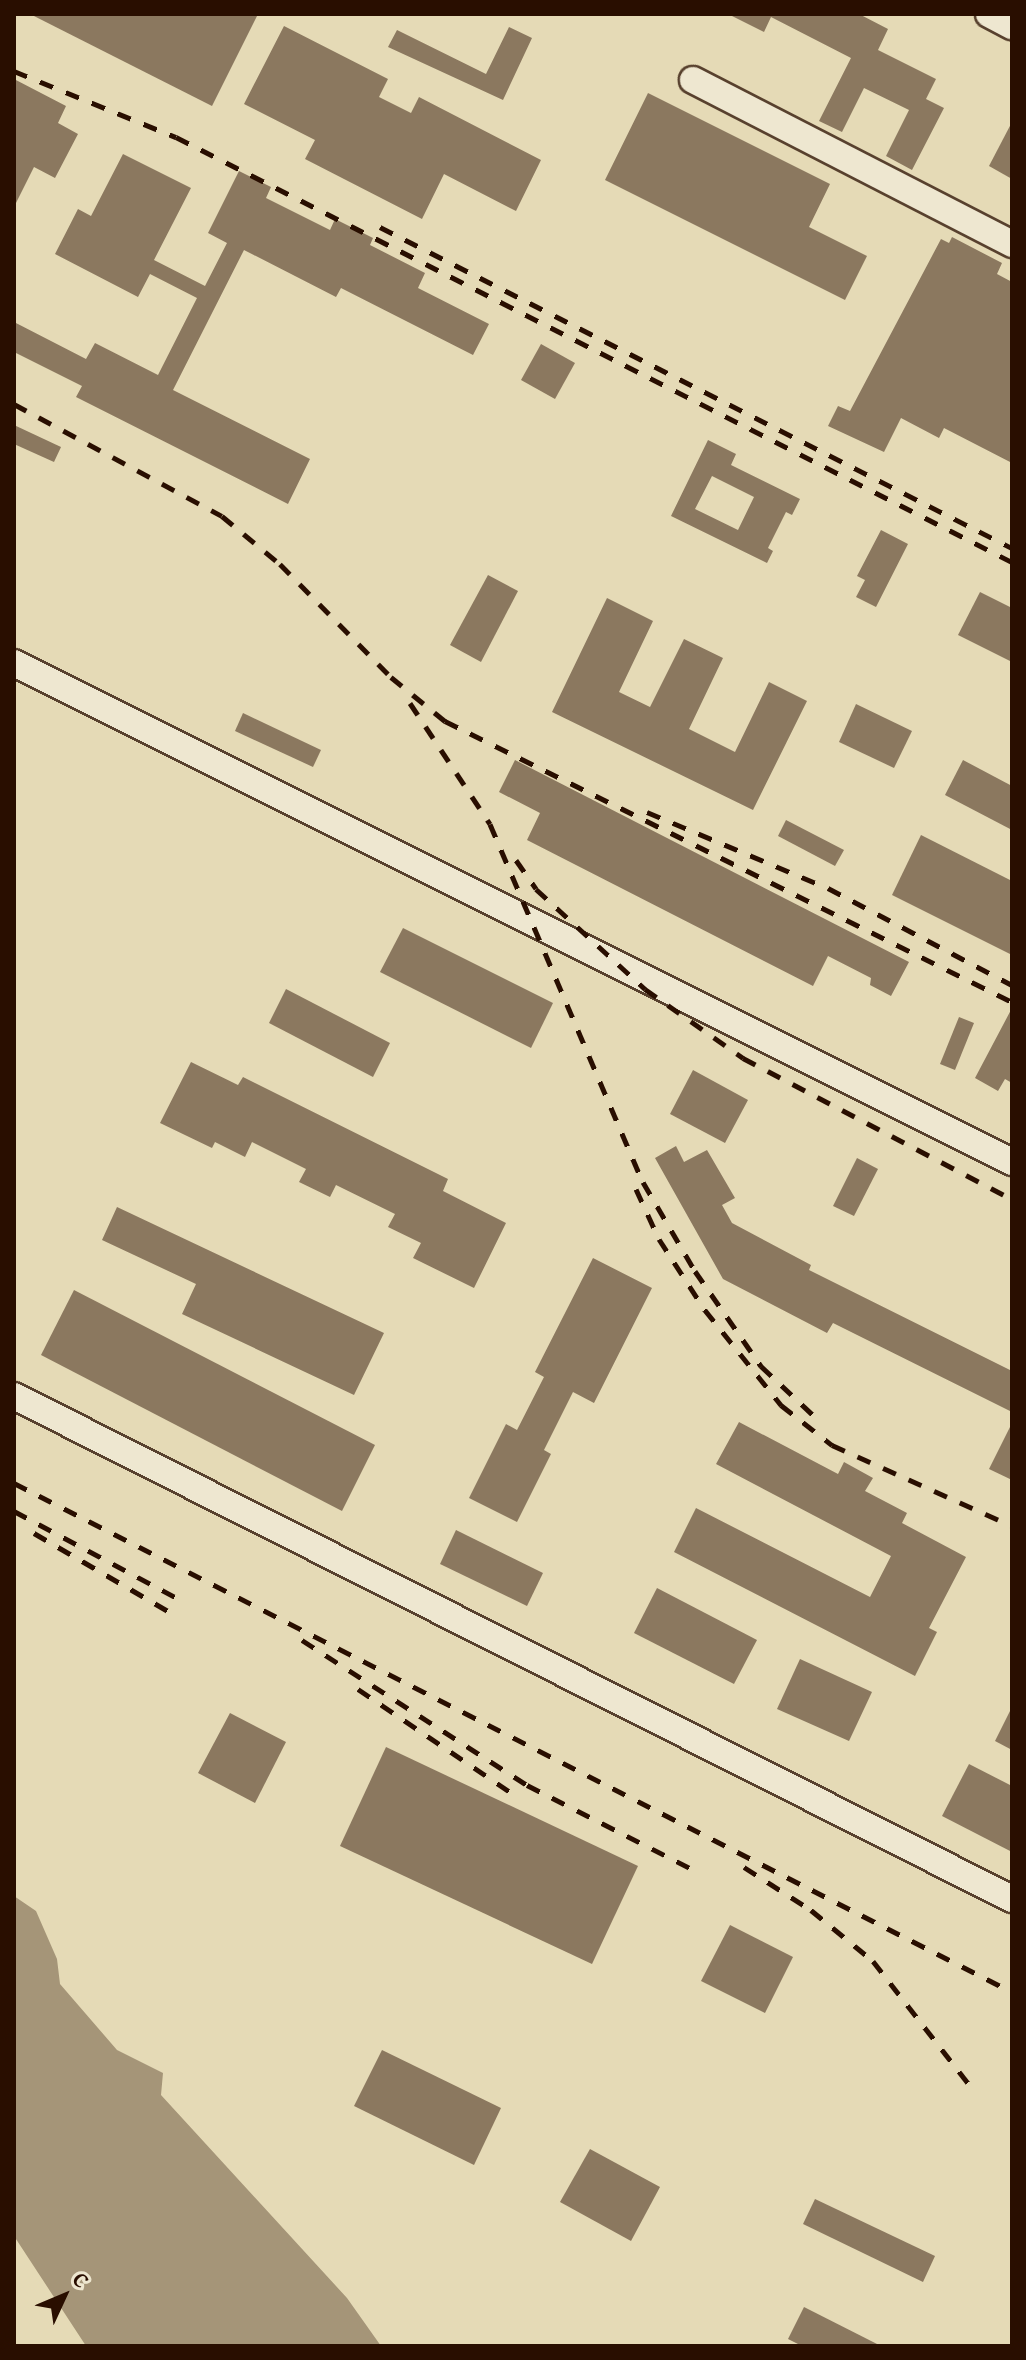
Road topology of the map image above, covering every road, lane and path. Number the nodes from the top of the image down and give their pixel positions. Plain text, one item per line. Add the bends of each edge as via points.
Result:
1 (989, 14) edge
2 (1012, 26) edge
3 (693, 80) dead end
4 (1012, 244) edge
5 (14, 663) edge
6 (1012, 1162) edge
7 (14, 1396) edge
8 (1012, 1899) edge

1 - 2 street
3 - 4 street
5 - 6 street
7 - 8 street

